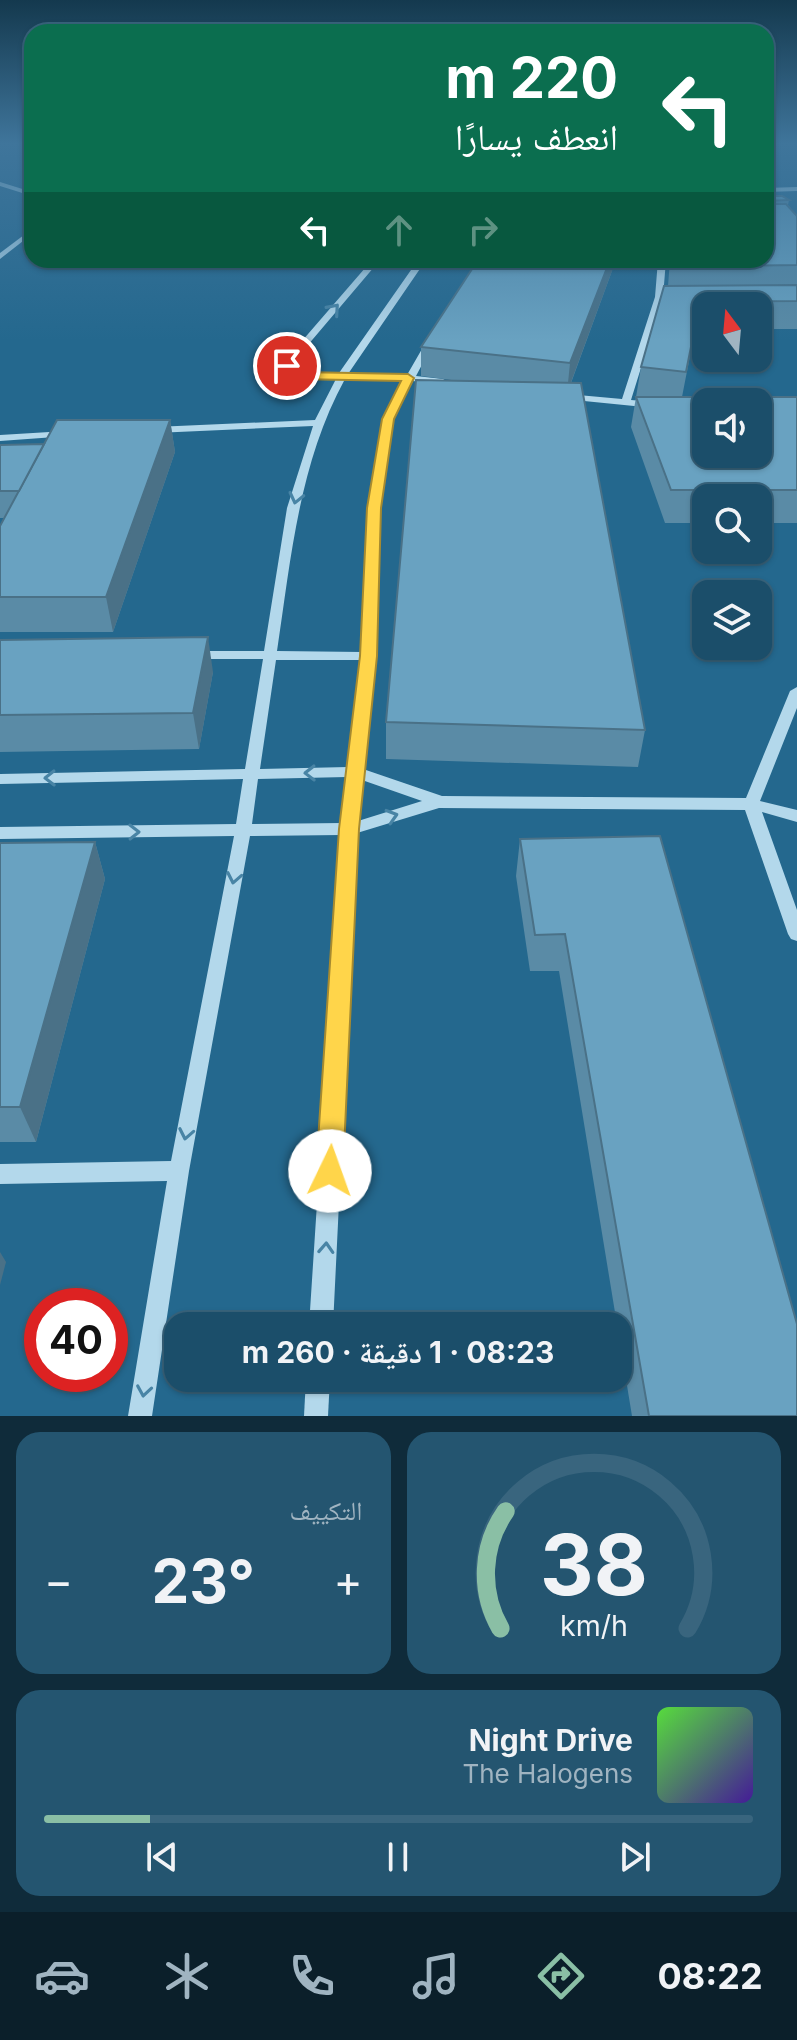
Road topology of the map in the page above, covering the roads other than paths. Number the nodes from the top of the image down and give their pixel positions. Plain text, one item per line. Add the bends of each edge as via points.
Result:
1 (24, 238) edge
2 (0, 257) edge
3 (369, 268) edge
4 (416, 268) edge
5 (661, 268) edge
6 (659, 297) junction
7 (674, 297) edge
8 (432, 339) edge
9 (341, 377) junction
10 (408, 378) junction
11 (455, 383) edge
12 (563, 396) edge
13 (625, 403) junction
14 (665, 406) edge
15 (318, 423) junction
16 (137, 431) edge
17 (77, 434) edge
18 (0, 438) edge
19 (272, 654) junction
20 (181, 655) edge
21 (368, 656) junction
22 (797, 691) edge
23 (356, 772) junction
24 (251, 774) junction
25 (0, 779) edge
26 (439, 802) junction
27 (751, 804) junction
28 (797, 816) edge
29 (349, 829) junction
30 (243, 830) junction
31 (0, 833) edge
32 (797, 934) edge
33 (179, 1171) junction
34 (0, 1174) edge
35 (322, 1312) edge
36 (317, 1392) edge
37 (140, 1416) edge
38 (316, 1416) edge

1 - 2 street
9 -> 3 street via 296,375 287,372 287,366
4 - 9 street
5 - 6 street
6 - 7 street
6 - 13 street
8 - 10 street
9 - 10 street
9 - 15 street
10 - 11 street
10 - 21 street via 388,419 380,458
12 - 13 street
13 - 14 street
15 - 16 street
15 -> 19 street via 293,508
17 - 18 street
19 - 20 street
19 - 21 street
19 - 24 street
21 - 23 street
22 - 27 street
23 -> 24 street
23 - 26 street
23 - 29 street
24 -> 25 street
24 - 30 street
26 - 27 street
29 -> 26 street
27 - 28 street
27 - 32 street
29 - 30 street
35 -> 29 street
31 -> 30 street
30 -> 33 street
33 - 34 street
33 -> 37 street
36 - 38 street

